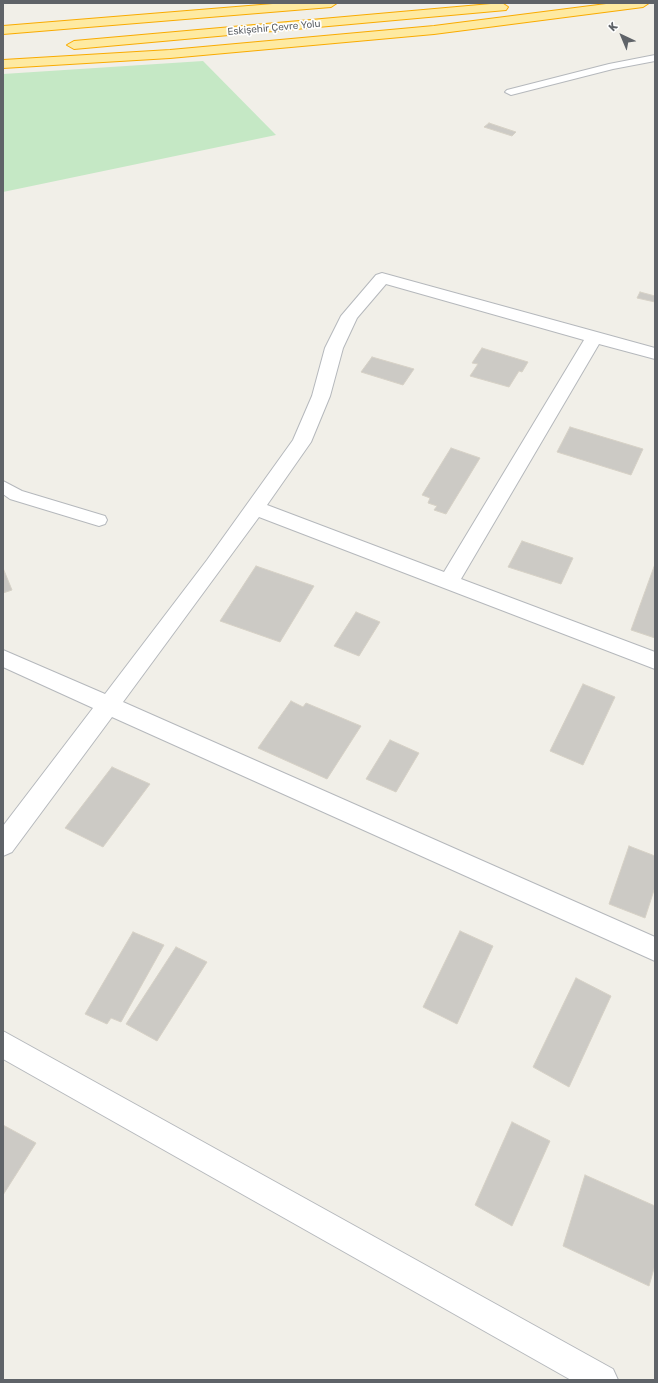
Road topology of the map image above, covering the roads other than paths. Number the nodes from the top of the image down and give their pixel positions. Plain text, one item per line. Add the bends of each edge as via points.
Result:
1 (331, 3) edge
2 (642, 3) edge
3 (513, 6) dead end
4 (3, 30) edge
5 (64, 45) dead end
6 (655, 58) edge
7 (3, 64) edge
8 (511, 92) dead end
9 (594, 337) junction
10 (655, 354) edge
11 (3, 486) edge
12 (255, 508) junction
13 (99, 520) dead end
14 (449, 582) junction
15 (3, 658) edge
16 (655, 661) edge
17 (107, 706) junction
18 (3, 845) edge
19 (655, 949) edge
20 (3, 1044) edge
21 (602, 1380) edge

1 - 4 highway, Eskişehir Çevre Yolu
2 - 7 highway via 434,30 170,54
3 - 5 highway, Eskişehir Çevre Yolu
6 - 8 lane
9 - 10 street
9 - 12 street via 382,278 349,316 334,348 321,396 302,442
9 - 14 street
11 - 13 lane via 16,495
12 - 14 street
12 - 17 street
14 - 16 street
15 - 17 street
17 - 18 street
17 - 19 street
20 - 21 street

